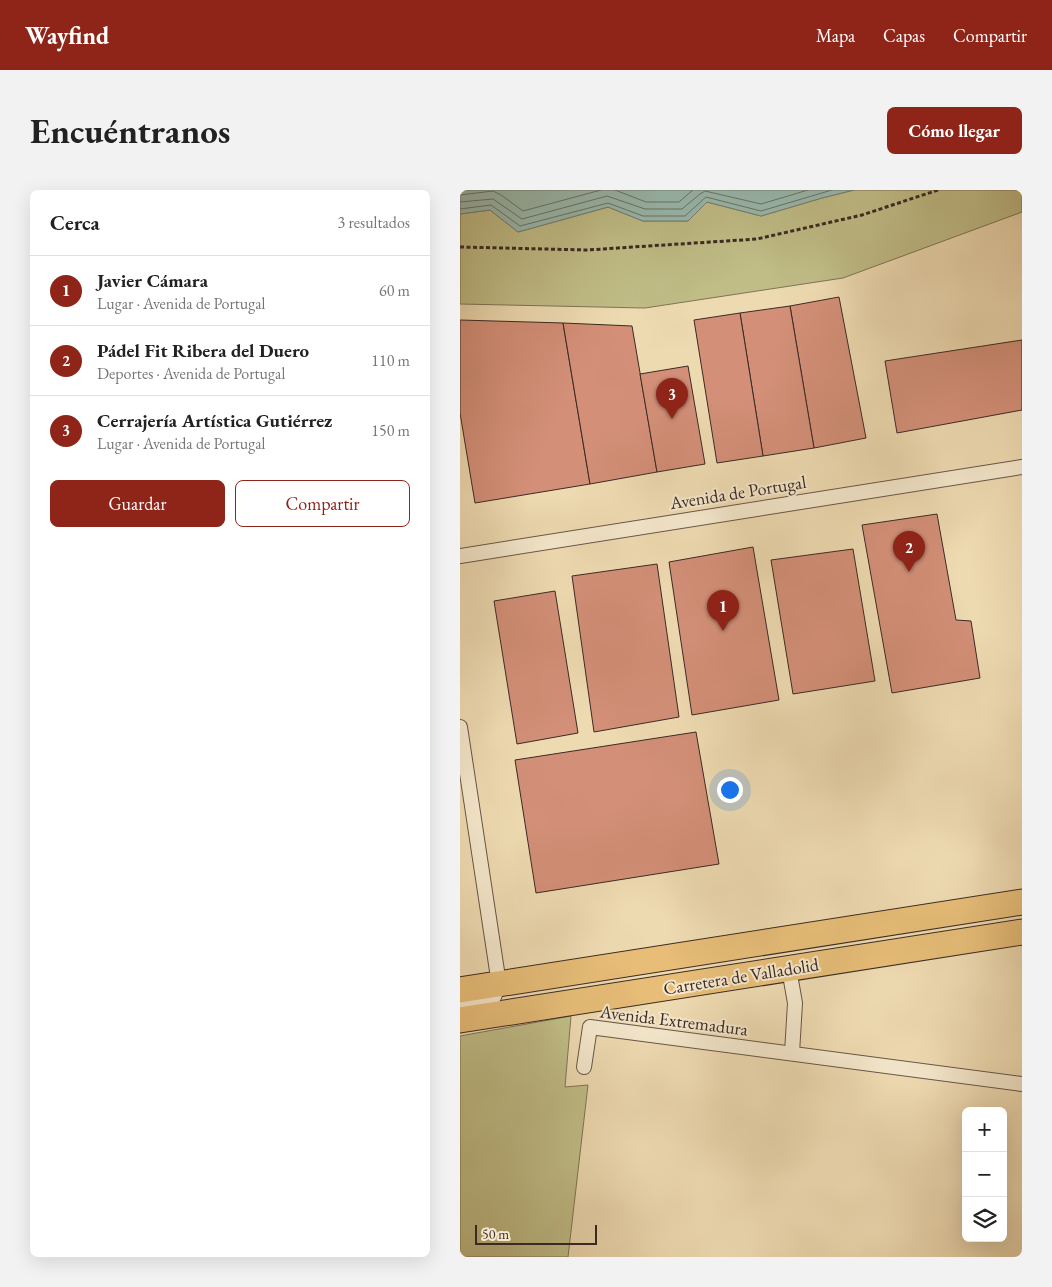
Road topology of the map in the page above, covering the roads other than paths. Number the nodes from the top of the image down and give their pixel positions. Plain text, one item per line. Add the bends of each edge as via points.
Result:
1 (1022, 467) edge
2 (460, 556) edge
3 (460, 726) edge
4 (1022, 902) edge
5 (1022, 932) edge
6 (788, 969) junction
7 (499, 984) junction
8 (460, 990) edge
9 (460, 1006) edge
10 (460, 1020) edge
11 (792, 1054) junction
12 (584, 1067) dead end
13 (1022, 1084) edge

1 - 2 street, Avenida de Portugal
3 - 7 street
4 - 7 highway, Carretera de Valladolid
5 - 6 highway, Carretera de Valladolid
6 - 10 highway, Carretera de Valladolid
6 - 11 street via 795,1003
7 - 8 highway, Carretera de Valladolid
7 - 9 street via 494,997
11 - 12 street, Avenida Extremadura via 590,1027
11 - 13 street, Avenida Extremadura

